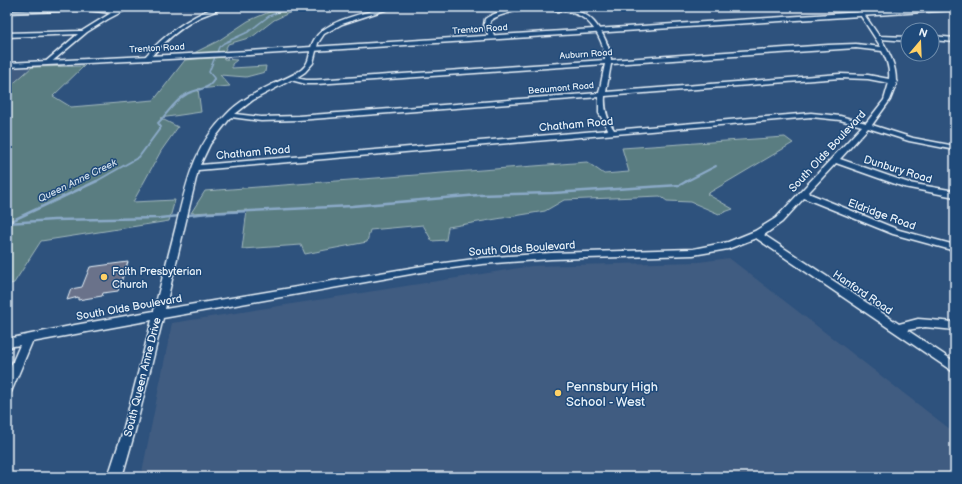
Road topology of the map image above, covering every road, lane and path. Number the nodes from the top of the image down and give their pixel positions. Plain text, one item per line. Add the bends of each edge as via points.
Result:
1 (129, 7) edge
2 (221, 7) edge
3 (392, 7) edge
4 (955, 8) edge
5 (860, 10) edge
6 (7, 12) edge
7 (117, 12) junction
8 (596, 31) junction
9 (82, 32) junction
10 (7, 35) edge
11 (876, 37) junction
12 (492, 38) junction
13 (900, 38) edge
14 (940, 39) edge
15 (955, 40) edge
16 (314, 49) junction
17 (884, 49) junction
18 (146, 59) junction
19 (607, 62) junction
20 (47, 63) junction
21 (7, 65) edge
22 (290, 78) junction
23 (894, 82) junction
24 (602, 94) junction
25 (229, 115) junction
26 (867, 126) junction
27 (612, 132) junction
28 (955, 148) edge
29 (835, 160) junction
30 (195, 168) junction
31 (803, 194) junction
32 (955, 194) edge
33 (758, 235) junction
34 (955, 248) edge
35 (158, 315) junction
36 (955, 326) edge
37 (898, 330) junction
38 (28, 338) junction
39 (7, 343) edge
40 (955, 368) edge
41 (7, 388) edge
42 (115, 477) edge

1 - 7 street
2 - 18 street via 193,18 174,30
3 - 16 street, South Queen Anne Drive via 326,30 317,39
4 - 5 main road, Trenton Road
5 - 8 main road, Trenton Road
5 - 11 street, South Olds Boulevard
6 - 7 street via 87,9
7 - 9 street
8 - 12 main road, Trenton Road
8 - 12 street via 586,17 575,12 519,9 498,12 489,18 487,24
8 - 19 street via 607,47
9 - 10 street
9 - 20 street
11 - 13 street
11 - 17 street, South Olds Boulevard
12 - 16 main road, Trenton Road
14 - 15 street
16 - 18 main road, Trenton Road
16 - 22 street, South Queen Anne Drive via 307,68
17 - 19 street, Auburn Road via 828,46
17 - 23 street, South Olds Boulevard via 891,64
18 - 20 main road, Trenton Road
19 - 22 street, Auburn Road via 322,82
19 - 24 street
20 - 21 main road, Trenton Road
22 - 25 street, South Queen Anne Drive via 256,96
23 - 24 street, Beaumont Road via 868,77 840,76
23 - 26 street, South Olds Boulevard via 890,98
24 - 25 street, Beaumont Road via 290,119
24 - 27 street via 602,113
25 - 30 street, South Queen Anne Drive via 202,149
26 - 27 street, Chatham Road via 839,117 811,115
26 - 28 street, Chatham Road via 914,141
26 - 29 street, South Olds Boulevard
27 - 30 street, Chatham Road
29 - 31 street, South Olds Boulevard
29 - 32 street, Dunbury Road via 907,185
30 - 35 street, South Queen Anne Drive
31 - 33 street, South Olds Boulevard via 779,220
31 - 34 street, Eldridge Road via 878,226 916,239
33 - 35 street, South Olds Boulevard via 739,244 693,252 551,256 422,269
33 - 37 street, Hanford Road
35 - 38 street, South Olds Boulevard
35 - 42 street, South Queen Anne Drive
36 - 37 street via 917,324 904,326
37 - 40 street, Hanford Road
38 - 39 street, South Olds Boulevard
38 - 41 street

